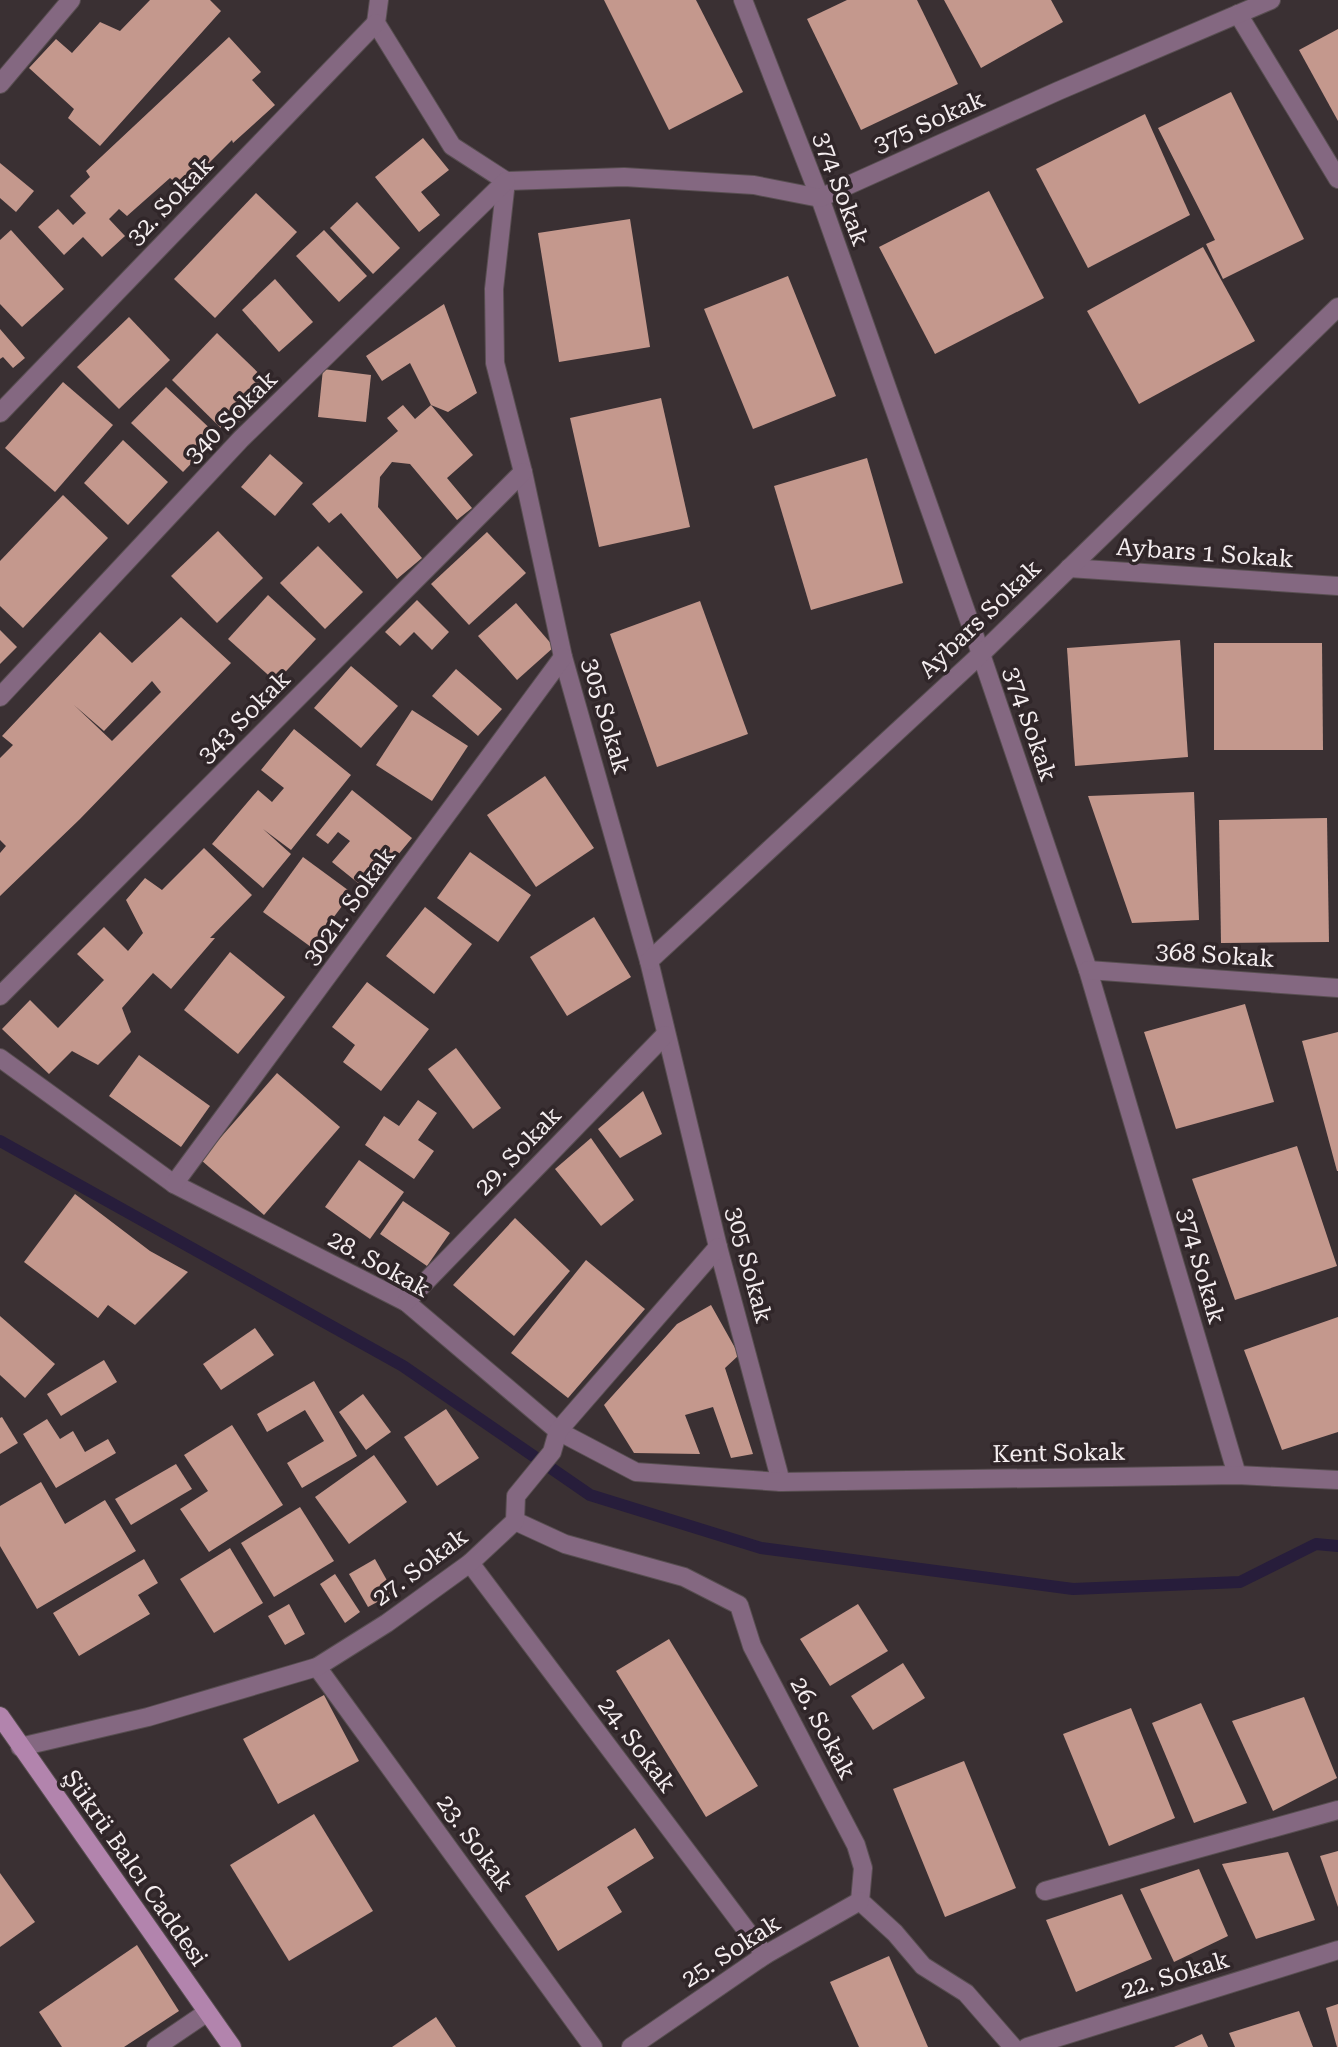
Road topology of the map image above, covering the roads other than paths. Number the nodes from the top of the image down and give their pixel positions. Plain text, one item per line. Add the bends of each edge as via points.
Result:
1 (71, 0) edge
2 (379, 0) edge
3 (743, 0) edge
4 (1272, 0) edge
5 (1238, 14) junction
6 (376, 23) junction
7 (0, 84) edge
8 (1338, 178) edge
9 (506, 181) junction
10 (820, 198) junction
11 (1338, 307) edge
12 (0, 412) edge
13 (523, 472) junction
14 (1069, 568) junction
15 (1338, 586) edge
16 (981, 654) junction
17 (563, 657) junction
18 (0, 697) edge
19 (649, 961) junction
20 (1088, 970) junction
21 (1338, 988) edge
22 (0, 996) edge
23 (666, 1035) junction
24 (0, 1058) edge
25 (174, 1184) junction
26 (718, 1247) junction
27 (406, 1302) junction
28 (558, 1431) junction
29 (1237, 1475) junction
30 (1338, 1480) edge
31 (781, 1482) junction
32 (515, 1521) junction
33 (470, 1563) junction
34 (317, 1667) junction
35 (0, 1717) edge
36 (20, 1747) junction
37 (1338, 1810) edge
38 (1045, 1891) dead end
39 (860, 1901) junction
40 (1338, 1950) edge
41 (765, 1955) junction
42 (206, 2013) junction
43 (156, 2047) edge
44 (232, 2047) edge
45 (593, 2047) edge
46 (631, 2047) edge
47 (1013, 2047) edge
48 (1027, 2047) edge

1 - 7 street
2 - 6 street
3 - 10 street, 374 Sokak
4 - 5 street, 375 Sokak
5 - 8 street
5 - 10 street, 375 Sokak
6 - 9 street via 452,146
6 - 12 street, 32. Sokak
9 - 10 street via 637,178 754,185
9 - 13 street, 305 Sokak via 494,289 495,363
9 - 18 street, 340 Sokak via 242,439
10 - 16 street, 374 Sokak
11 - 14 street, Aybars Sokak
13 - 17 street, 305 Sokak
13 - 22 street, 343 Sokak
14 - 15 street, Aybars 1 Sokak
14 - 16 street, Aybars Sokak
16 - 19 street, Aybars Sokak
16 - 20 street, 374 Sokak
17 - 19 street, 305 Sokak
17 - 25 street, 3021. Sokak
19 - 23 street, 305 Sokak
20 - 21 street, 368 Sokak
20 - 29 street, 374 Sokak
23 - 26 street, 305 Sokak
23 - 27 street, 29. Sokak
24 - 25 street, 28. Sokak
25 - 27 street, 28. Sokak
26 - 28 street
26 - 31 street, 305 Sokak
27 - 28 street, 28. Sokak
28 - 31 street, 28. Sokak via 636,1472
28 - 32 street via 552,1452 516,1496
29 - 30 street, Kent Sokak
29 - 31 street, Kent Sokak
32 - 33 street, 27. Sokak
32 - 39 street, 26. Sokak via 565,1544 684,1577 739,1605 752,1646 856,1845 863,1868
33 - 34 street, 27. Sokak
33 - 41 street, 24. Sokak
34 - 36 street, 27. Sokak via 148,1717
34 - 45 street, 23. Sokak
35 - 36 street, Şükrü Balcı Caddesi
36 - 42 street, Şükrü Balcı Caddesi
37 - 38 street
39 - 41 street, 25. Sokak
39 - 47 street via 923,1966 966,1993
40 - 48 street, 22. Sokak
41 - 46 street, 25. Sokak
42 - 43 street
42 - 44 street, Şükrü Balcı Caddesi

